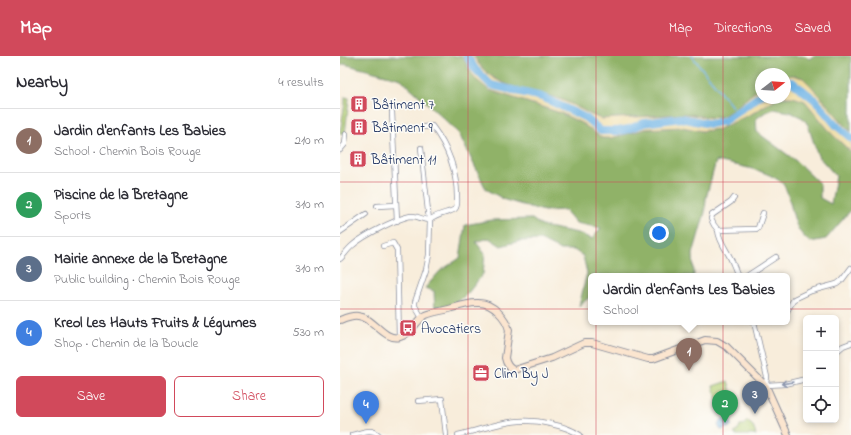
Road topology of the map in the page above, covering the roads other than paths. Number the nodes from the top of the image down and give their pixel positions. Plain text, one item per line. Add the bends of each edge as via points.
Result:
1 (392, 112) dead end
2 (424, 127) dead end
3 (346, 134) dead end
4 (421, 148) dead end
5 (340, 150) edge
6 (734, 198) dead end
7 (396, 205) junction
8 (377, 206) dead end
9 (357, 212) dead end
10 (763, 212) dead end
11 (366, 214) dead end
12 (360, 217) junction
13 (429, 220) junction
14 (397, 221) junction
15 (718, 230) junction
16 (340, 232) edge
17 (383, 246) dead end
18 (776, 256) dead end
19 (340, 259) edge
20 (851, 268) edge
21 (737, 273) edge
22 (751, 273) edge
23 (790, 306) edge
24 (422, 318) junction
25 (340, 320) edge
26 (755, 325) edge
27 (399, 337) junction
28 (851, 343) edge
29 (837, 351) edge
30 (803, 380) edge
31 (766, 384) junction
32 (418, 401) dead end
33 (352, 435) edge
34 (380, 435) edge
35 (446, 435) edge
36 (458, 435) edge
37 (580, 435) edge
38 (788, 435) edge

1 - 7 street
2 - 13 street via 432,126 441,138 452,160 457,190 457,206 454,210 436,215
3 - 5 street via 345,144
4 - 13 street
6 - 15 street via 712,216 711,219
7 - 8 street
7 - 14 street
9 - 12 street
10 - 15 street via 756,229
11 - 12 street
12 - 16 street
13 - 14 street via 411,216
13 - 24 street via 429,255 415,302
14 - 19 street via 358,241
15 - 21 street
17 - 27 street via 393,244 397,250
18 - 22 street
20 - 23 street via 837,284 811,291 794,299
24 - 27 street via 409,332
24 - 31 street via 425,315 472,303 481,302 492,307 500,314 509,329 505,358 514,370 552,358 584,343 653,359 711,340 727,347
25 - 27 street via 360,316 388,334
26 - 31 street
28 - 29 street
30 -> 31 street via 785,384
31 - 38 street
32 - 35 street via 442,398
33 - 34 street via 371,430
36 - 37 street via 512,420 560,426

